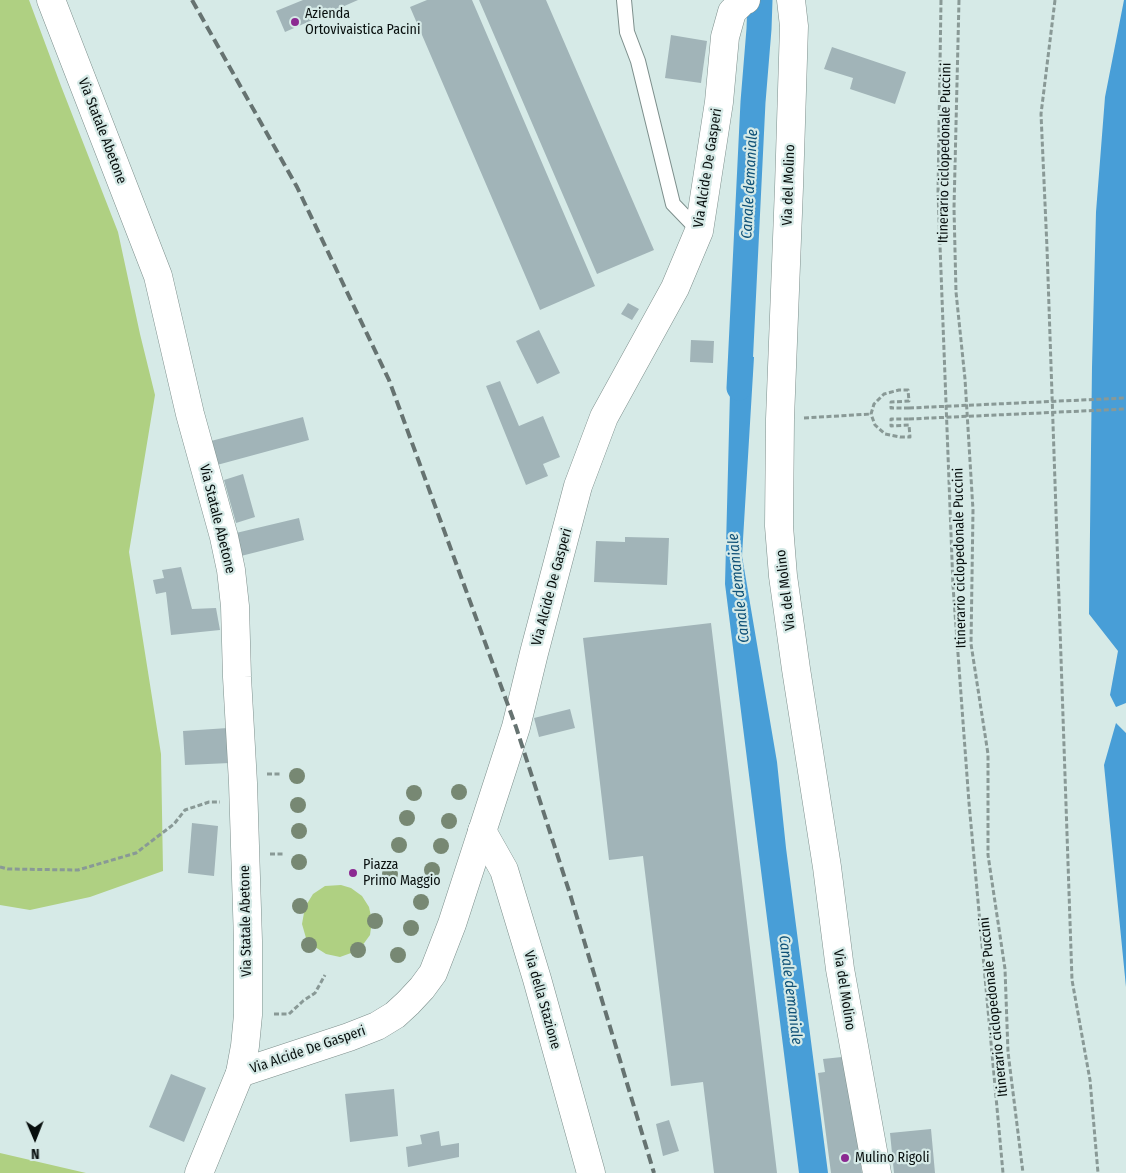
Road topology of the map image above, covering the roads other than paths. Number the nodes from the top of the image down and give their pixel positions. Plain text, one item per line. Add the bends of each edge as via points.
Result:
1 (51, 0) edge
2 (624, 0) edge
3 (791, 0) edge
4 (745, 1) edge
5 (699, 231) junction
6 (482, 831) junction
7 (240, 1074) junction
8 (199, 1173) edge
9 (591, 1173) edge
10 (876, 1173) edge

1 - 7 street, Via Statale Abetone via 158,276 231,570 248,941 248,1015
2 - 5 lane via 627,32 638,61 672,204
3 - 10 street, Via del Molino via 794,35 779,526 783,576 840,969
4 - 5 street, Via Alcide De Gasperi via 732,12 725,37 719,102
5 - 6 street, Via Alcide De Gasperi via 674,288 604,417 578,486 516,727
6 - 7 street, Via Alcide De Gasperi via 433,973 408,1003 376,1026 349,1038
6 - 9 street, Via della Stazione via 504,870
7 - 8 street, Via Statale Abetone

